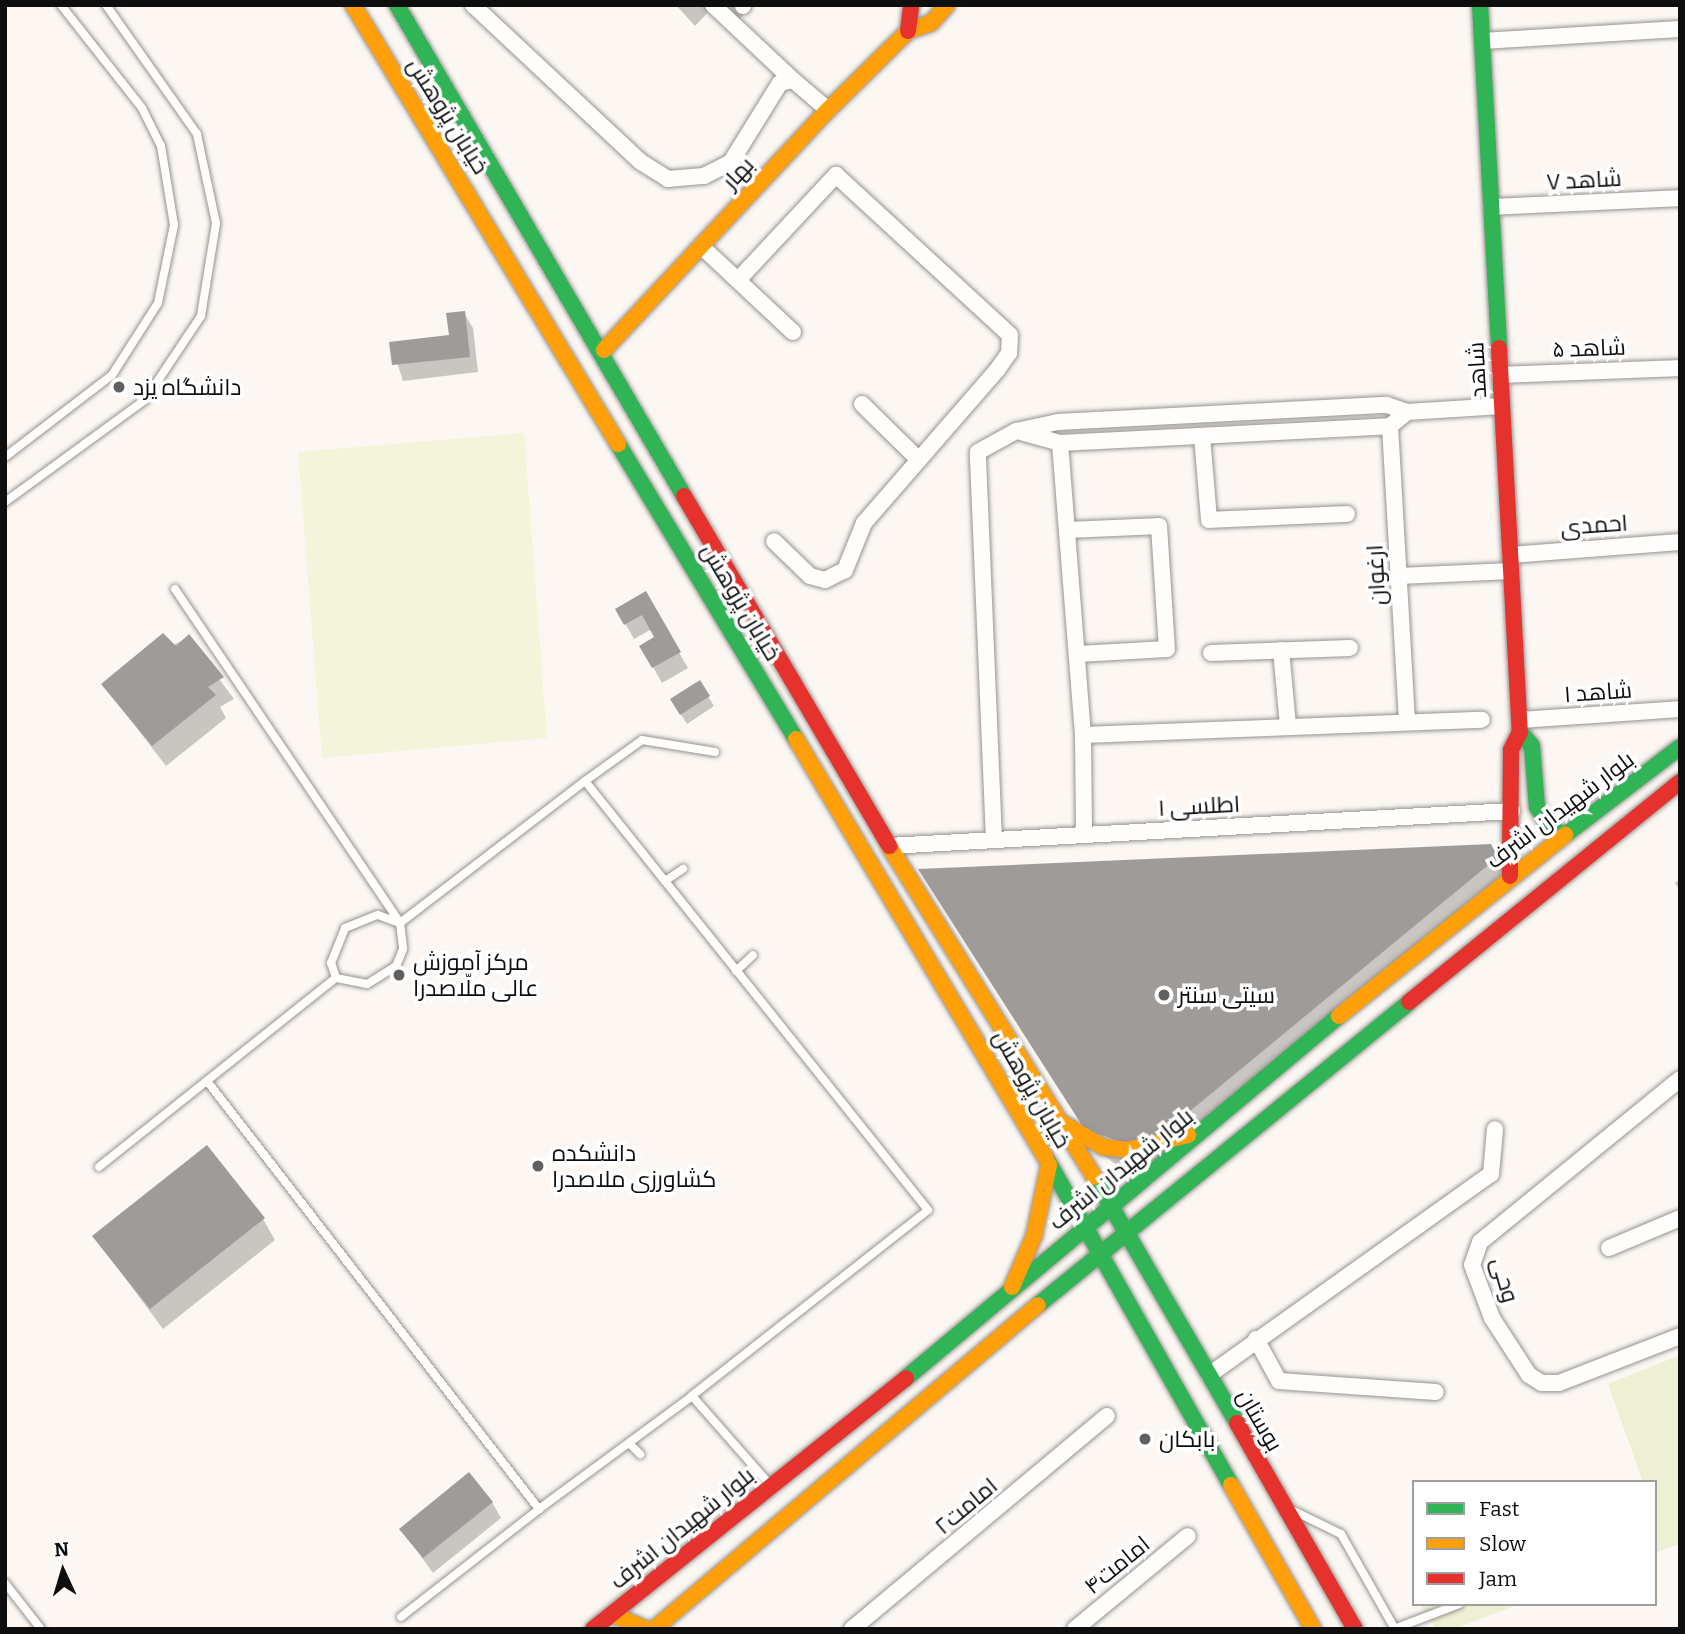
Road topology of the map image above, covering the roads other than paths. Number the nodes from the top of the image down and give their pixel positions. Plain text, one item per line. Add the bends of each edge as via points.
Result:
1 (61, 5) edge
2 (106, 5) edge
3 (353, 5) edge
4 (397, 5) edge
5 (473, 5) edge
6 (713, 5) edge
7 (911, 5) edge
8 (947, 5) edge
9 (1480, 5) edge
10 (1680, 29) edge
11 (908, 31) junction
12 (1482, 41) junction
13 (793, 79) junction
14 (828, 110) junction
15 (1680, 198) edge
16 (1491, 207) junction
17 (701, 246) junction
18 (738, 280) junction
19 (793, 332) dead end
20 (604, 350) junction
21 (1680, 368) edge
22 (1500, 375) junction
23 (862, 404) dead end
24 (1502, 406) junction
25 (1407, 412) junction
26 (1390, 426) junction
27 (1016, 431) junction
28 (1202, 436) junction
29 (1060, 443) junction
30 (5, 457) edge
31 (917, 458) junction
32 (5, 502) edge
33 (1347, 514) dead end
34 (1069, 530) junction
35 (774, 541) dead end
36 (1680, 542) edge
37 (1511, 563) junction
38 (1399, 576) junction
39 (175, 589) dead end
40 (1350, 648) dead end
41 (1281, 650) junction
42 (1211, 653) dead end
43 (1078, 654) junction
44 (1680, 709) edge
45 (1482, 720) dead end
46 (1407, 721) junction
47 (1288, 726) junction
48 (1520, 726) junction
49 (1083, 735) junction
50 (1680, 747) edge
51 (715, 752) dead end
52 (585, 781) junction
53 (1680, 782) edge
54 (1512, 811) junction
55 (1084, 835) junction
56 (1565, 835) junction
57 (994, 840) junction
58 (889, 846) junction
59 (683, 869) dead end
60 (1510, 876) junction
61 (665, 881) junction
62 (400, 923) junction
63 (752, 955) dead end
64 (736, 971) junction
65 (336, 978) junction
66 (1680, 1079) edge
67 (207, 1081) junction
68 (1061, 1122) junction
69 (1207, 1128) junction
70 (1496, 1129) dead end
71 (1049, 1165) junction
72 (99, 1167) dead end
73 (1112, 1205) junction
74 (1680, 1218) edge
75 (914, 1221) junction
76 (1081, 1226) junction
77 (921, 1229) dead end
78 (1128, 1232) junction
79 (1609, 1248) dead end
80 (1097, 1255) junction
81 (1009, 1295) junction
82 (1680, 1336) edge
83 (1256, 1339) junction
84 (1209, 1375) junction
85 (1436, 1392) dead end
86 (692, 1396) junction
87 (1227, 1409) junction
88 (1107, 1416) dead end
89 (1198, 1430) junction
90 (629, 1443) junction
91 (640, 1454) dead end
92 (771, 1486) junction
93 (1284, 1506) junction
94 (539, 1508) junction
95 (1188, 1536) dead end
96 (5, 1583) edge
97 (1454, 1606) edge
98 (401, 1616) dead end
99 (615, 1621) edge
100 (41, 1629) edge
101 (593, 1629) edge
102 (645, 1629) edge
103 (654, 1629) edge
104 (852, 1629) edge
105 (1075, 1629) edge
106 (1313, 1629) edge
107 (1355, 1629) edge
108 (1394, 1629) edge

1 - 30 lane via 142,108 161,146 174,225 158,303 112,375
2 - 32 lane via 197,134 216,223 201,316 145,400
3 - 71 main road, خیابان پژوهش
4 - 20 main road, خیابان پژوهش
5 - 13 street via 641,162 668,179 704,176 731,162 774,90
6 - 13 street
7 - 11 main road
8 - 11 main road, بهار via 931,23
9 - 12 main road, شاهد
10 - 12 street
11 - 14 main road, بهار
12 - 16 main road, شاهد
13 - 14 street
14 - 17 main road, بهار
15 - 16 street, شاهد ۷
16 - 22 main road, شاهد
17 - 18 street
17 - 20 main road, بهار
18 - 19 street
18 - 31 street via 836,175 996,316 1010,335 1009,353
20 - 58 main road, خیابان پژوهش
21 - 22 street, شاهد ۵
22 - 24 main road, شاهد
23 - 31 street
24 - 25 street
24 - 37 main road, شاهد
25 - 26 street
25 - 27 street via 1387,405 1058,422
26 - 28 street
26 - 38 street, ارغوان
27 - 29 street
27 - 57 street via 978,452
28 - 29 street
28 - 33 street via 1209,520
29 - 34 street
31 - 35 street via 864,523 853,557 833,578 810,576
34 - 43 street
34 - 43 street via 1159,526 1167,649
36 - 37 street, احمدی
37 - 38 street, احمدی
37 - 48 main road, شاهد
38 - 46 street, ارغوان
39 - 62 lane
40 - 41 street
41 - 42 street
41 - 47 street
43 - 49 street
44 - 48 street, شاهد ۱
45 - 46 street
46 - 47 street
47 - 49 street
48 - 54 main road, شاهد via 1511,750
48 - 56 main road, شاهد via 1532,746 1537,807 1551,828
49 - 55 street
50 - 56 main road, بلوار شهیدان اشرف
51 - 52 lane via 642,740
52 - 61 lane
52 - 62 lane
53 - 78 main road
54 - 55 street, اطلسی ۱
54 - 60 main road, شاهد
55 - 57 street, اطلسی ۱
56 - 60 main road, بلوار شهیدان اشرف
57 - 58 street, اطلسی ۱
58 - 68 main road, خیابان پژوهش
59 - 61 lane
60 - 69 main road, بلوار شهیدان اشرف
61 - 64 lane
62 - 65 lane via 403,949 388,973 368,984
62 - 65 lane via 379,915 345,928 331,963
63 - 64 lane
64 - 75 lane via 928,1210
65 - 67 lane
66 - 82 street, وحی via 1480,1242 1472,1265 1492,1318 1529,1375 1542,1382 1559,1383
67 - 72 lane
67 - 94 lane
68 - 69 main road via 1103,1147 1126,1150 1154,1148
68 - 73 main road, خیابان پژوهش
69 - 73 main road, بلوار شهیدان اشرف
70 - 83 street via 1491,1174
71 - 76 main road, خیابان پژوهش
71 - 81 main road via 1034,1236
73 - 76 main road, بلوار شهیدان اشرف
73 - 78 main road, خیابان پژوهش
74 - 79 street
75 - 77 lane
75 - 86 lane via 786,1328
76 - 80 main road, خیابان پژوهش
76 - 81 main road, بلوار شهیدان اشرف
78 - 80 main road
78 - 84 main road, بوستان
80 - 89 main road
80 - 103 main road
81 - 92 main road, بلوار شهیدان اشرف
83 - 84 street
83 - 85 street via 1279,1381
84 - 87 main road, بوستان
86 - 90 lane
86 - 92 lane
87 - 89 main road
87 - 93 main road, بوستان
88 - 104 street, امامت۲
89 - 106 main road
90 - 91 lane
90 - 94 lane
92 - 99 main road, بلوار شهیدان اشرف
93 - 107 main road, بوستان
93 - 108 lane via 1342,1534
94 - 98 lane
95 - 105 street, امامت۴
96 - 100 lane
97 - 108 lane
99 - 101 main road, بلوار شهیدان اشرف
99 - 102 main road

